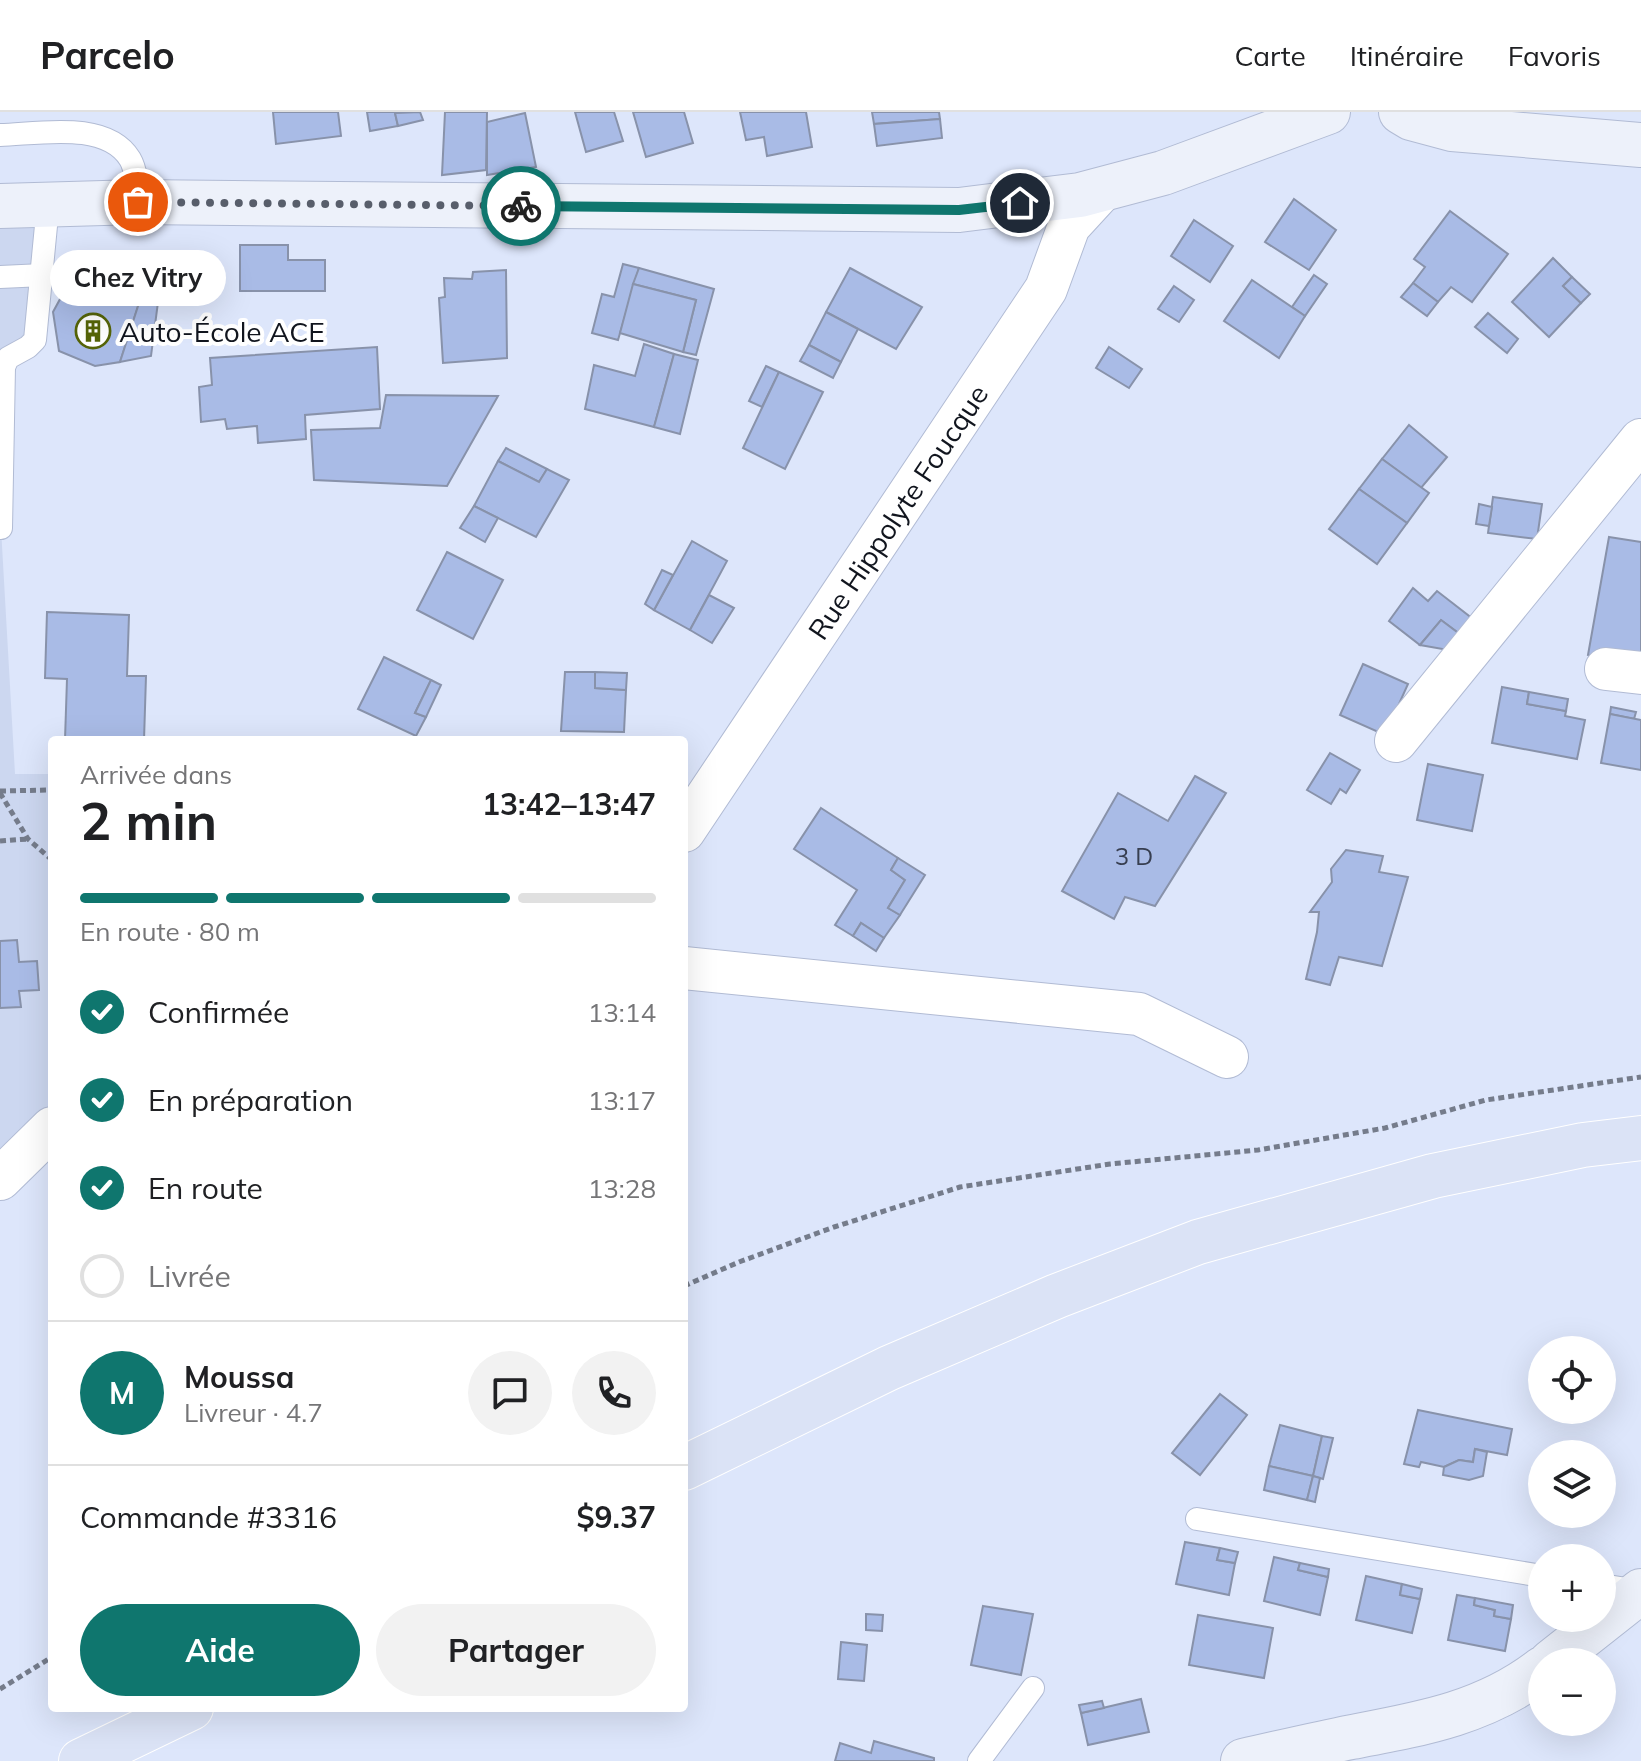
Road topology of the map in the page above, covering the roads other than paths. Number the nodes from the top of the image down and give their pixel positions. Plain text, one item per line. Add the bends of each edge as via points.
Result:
1 (1328, 112) edge
2 (1401, 112) edge
3 (0, 135) edge
4 (1641, 145) edge
5 (1103, 189) junction
6 (138, 202) junction
7 (48, 205) junction
8 (0, 206) edge
9 (43, 275) junction
10 (0, 277) edge
11 (1641, 440) edge
12 (1, 528) edge
13 (1396, 741) dead end
14 (688, 825) edge
15 (688, 968) edge
16 (1227, 1057) dead end
17 (48, 1132) edge
18 (1641, 1138) edge
19 (0, 1179) edge
20 (688, 1466) edge
21 (1197, 1519) dead end
22 (1528, 1574) edge
23 (1628, 1589) edge
24 (1566, 1648) edge
25 (1528, 1680) edge
26 (1033, 1688) dead end
27 (183, 1712) edge
28 (1354, 1749) edge
29 (81, 1761) edge
30 (979, 1761) edge
31 (1243, 1761) edge

1 - 5 street via 1163,173
2 - 4 street via 1452,129
3 - 6 lane via 81,132 110,141 129,158
5 - 6 street via 959,210
5 - 14 street, Rue Hippolyte Foucque via 1069,226 1046,289
6 - 7 street
7 - 8 street
7 - 9 lane
9 - 10 lane
9 - 12 lane via 35,340 8,358 4,367
11 - 13 street
15 - 16 street via 1139,1014
17 - 19 street
18 - 20 main road via 1433,1176 1198,1242 889,1368
21 - 22 lane
23 - 24 street
25 - 28 street via 1474,1708
26 - 30 lane
27 - 29 main road
28 - 31 street

